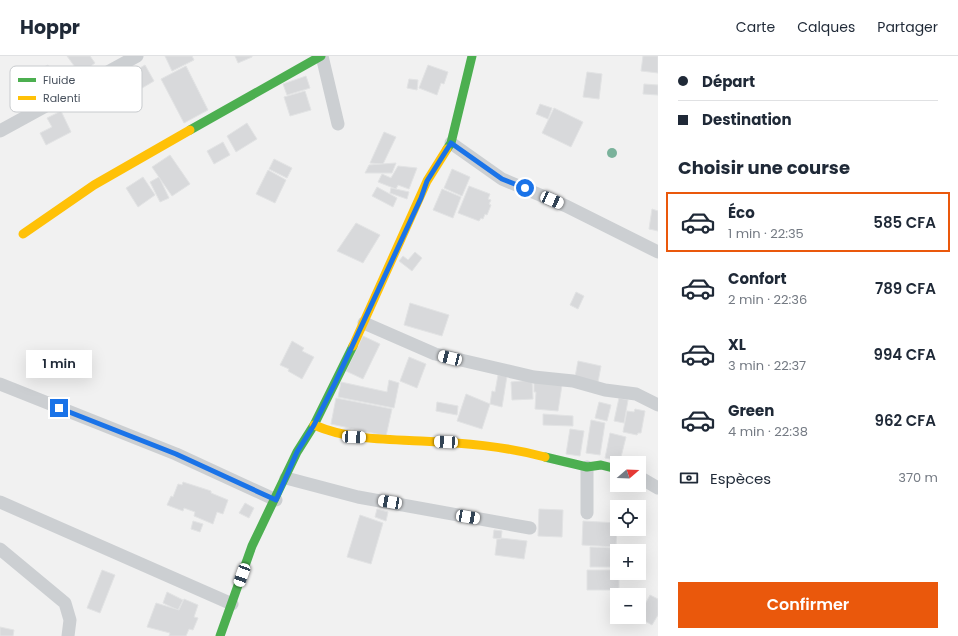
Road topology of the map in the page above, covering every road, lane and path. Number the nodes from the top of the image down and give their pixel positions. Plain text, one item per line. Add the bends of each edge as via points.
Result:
1 (137, 56) edge
2 (321, 56) edge
3 (472, 56) edge
4 (119, 66) edge
5 (35, 112) edge
6 (338, 124) dead end
7 (0, 131) edge
8 (451, 143) junction
9 (22, 234) dead end
10 (658, 252) edge
11 (364, 323) junction
12 (0, 384) edge
13 (658, 405) edge
14 (314, 425) junction
15 (587, 467) junction
16 (610, 467) edge
17 (286, 478) junction
18 (646, 482) edge
19 (658, 488) edge
20 (276, 500) junction
21 (0, 502) edge
22 (587, 513) dead end
23 (530, 528) dead end
24 (0, 549) edge
25 (232, 604) junction
26 (68, 636) edge
27 (220, 636) edge

1 - 4 street
2 - 6 street
2 - 9 street via 94,185
3 - 8 street
5 - 7 street
8 - 10 street via 502,179 566,206
8 - 11 street via 427,181
11 - 13 street via 434,354 544,379 573,381 605,390 636,394
11 - 14 street
12 - 20 street via 176,454
14 - 15 street via 333,434 460,443 531,453
14 - 17 street via 297,452
15 - 16 street via 601,465
15 - 22 street
17 - 20 street
17 - 23 street via 358,497
18 - 19 street
20 - 25 street via 252,546
21 - 25 street
24 - 26 street via 65,603 70,620
25 - 27 street

